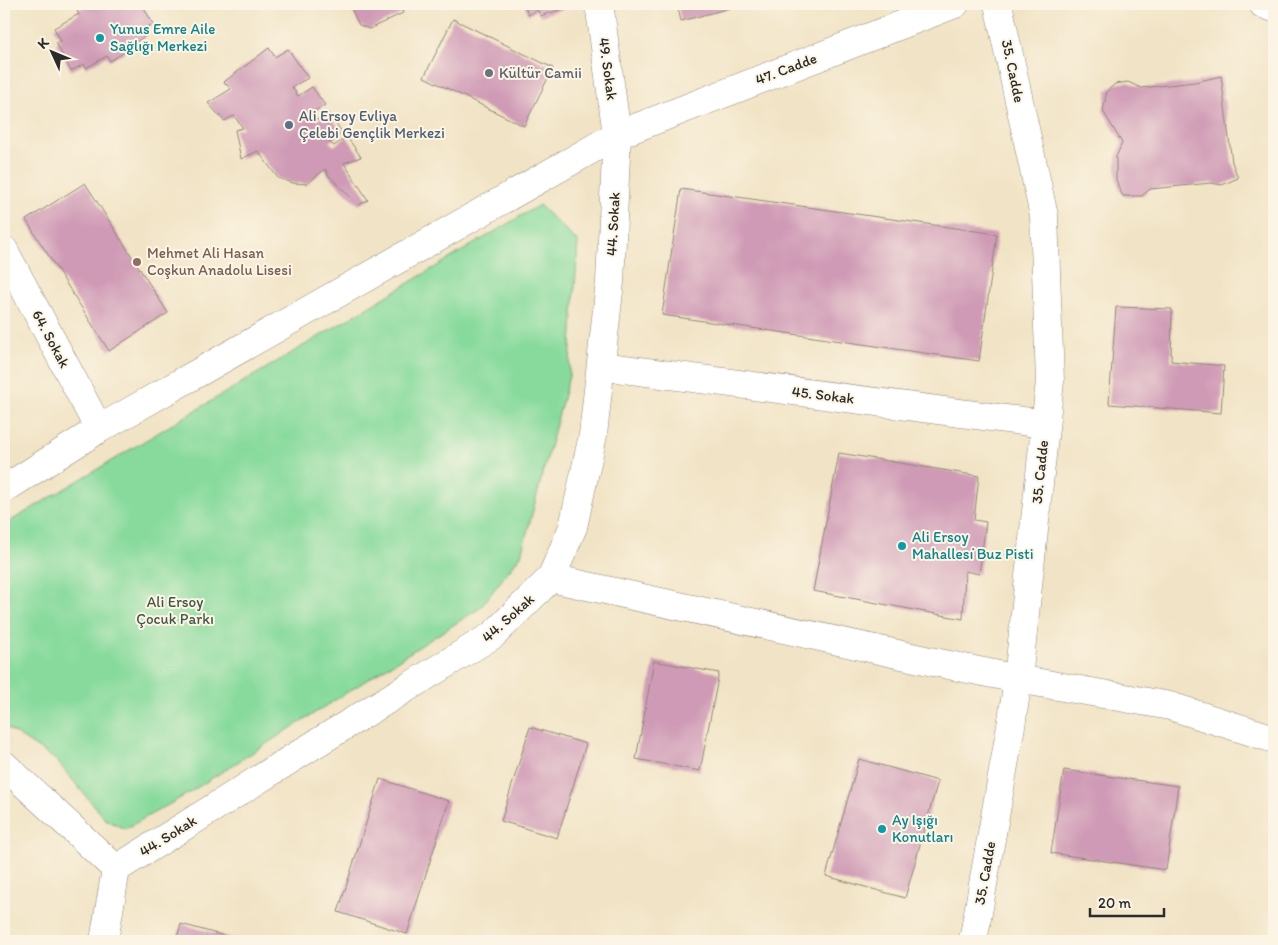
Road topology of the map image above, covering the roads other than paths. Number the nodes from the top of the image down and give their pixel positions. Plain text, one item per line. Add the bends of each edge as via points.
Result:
1 (598, 4) edge
2 (955, 4) edge
3 (998, 4) edge
4 (1263, 4) edge
5 (1274, 8) edge
6 (617, 135) junction
7 (4, 250) edge
8 (601, 366) junction
9 (1045, 424) junction
10 (99, 429) junction
11 (4, 489) edge
12 (551, 578) junction
13 (1018, 679) junction
14 (1274, 739) edge
15 (4, 765) edge
16 (116, 869) junction
17 (104, 941) edge
18 (973, 941) edge

1 - 6 street, 49. Sokak
2 - 6 street, 47. Cadde
3 - 9 street, 35. Cadde via 1044,216 1050,381
4 - 5 street
6 - 8 street, 44. Sokak via 610,282
6 - 10 street, 47. Cadde
7 - 10 street, 64. Sokak
8 - 9 street, 45. Sokak
8 - 12 street, 44. Sokak via 593,435 574,527
9 - 13 street, 35. Cadde
10 - 11 street, 47. Cadde
12 - 13 street
12 - 16 street, 44. Sokak via 493,635
13 - 14 street via 1170,706
13 - 18 street, 35. Cadde
15 - 16 street
16 - 17 street

